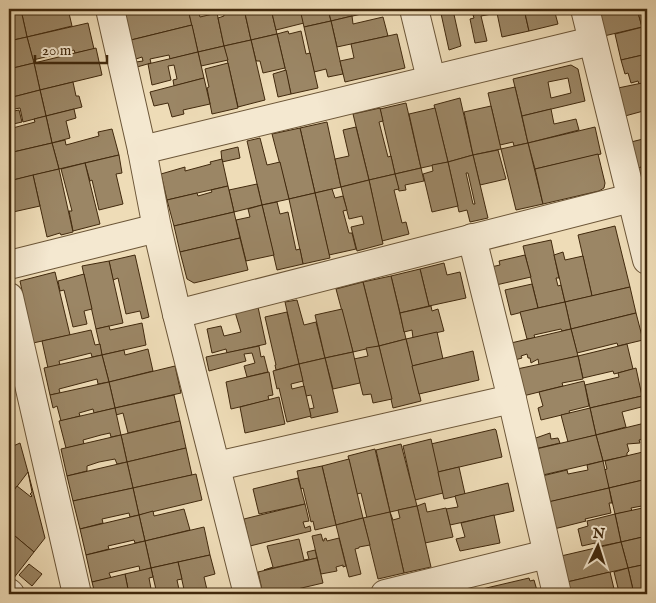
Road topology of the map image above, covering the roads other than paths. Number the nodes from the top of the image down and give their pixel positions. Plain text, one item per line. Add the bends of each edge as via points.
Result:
1 (110, 9) edge
2 (414, 9) edge
3 (585, 9) edge
4 (592, 41) junction
5 (431, 79) junction
6 (142, 150) junction
7 (631, 198) junction
8 (157, 228) junction
9 (472, 238) junction
10 (647, 260) edge
11 (9, 265) edge
12 (9, 297) edge
13 (177, 314) junction
14 (512, 398) junction
15 (217, 466) junction
16 (547, 554) junction
17 (77, 594) edge
18 (248, 594) edge
19 (385, 594) edge
20 (557, 594) edge

1 - 6 street
2 - 5 street
3 - 4 street
4 - 5 street
4 - 7 street
5 - 6 street
6 - 8 street
7 - 9 street
7 - 10 street
8 - 11 street
8 - 13 street
9 - 13 street
9 - 14 street
12 - 17 street
13 - 15 street
14 - 15 street
14 - 16 street
15 - 18 street
16 - 19 street
16 - 20 street

